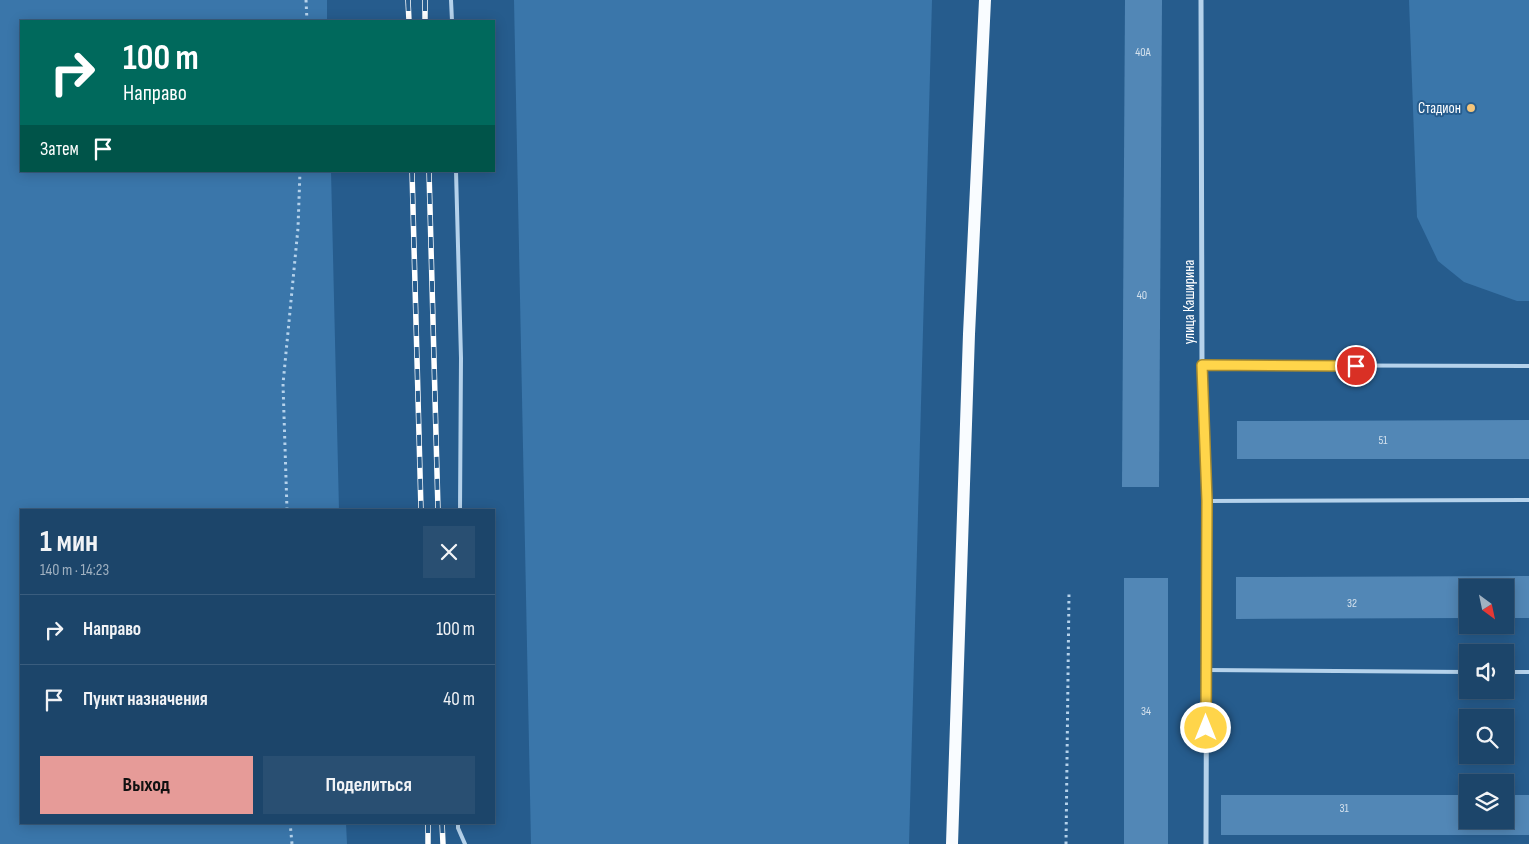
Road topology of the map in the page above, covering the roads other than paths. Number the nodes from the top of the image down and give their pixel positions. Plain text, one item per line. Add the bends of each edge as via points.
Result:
1 (451, 0) edge
2 (985, 0) edge
3 (1201, 0) edge
4 (452, 20) edge
5 (456, 172) edge
6 (1202, 365) junction
7 (1529, 366) edge
8 (1529, 500) edge
9 (1207, 501) junction
10 (460, 509) edge
11 (1206, 670) junction
12 (1459, 672) edge
13 (1514, 672) edge
14 (1529, 672) edge
15 (458, 824) edge
16 (465, 844) edge
17 (952, 844) edge
18 (1206, 844) edge

1 - 4 lane
2 - 17 main road via 969,334
3 - 6 street, улица Каширина
5 - 10 lane via 461,358
6 - 7 lane
6 - 9 street, улица Каширина
8 - 9 lane
9 - 11 street, улица Каширина
11 - 12 lane
11 - 18 street, улица Каширина
13 - 14 lane
15 - 16 lane

